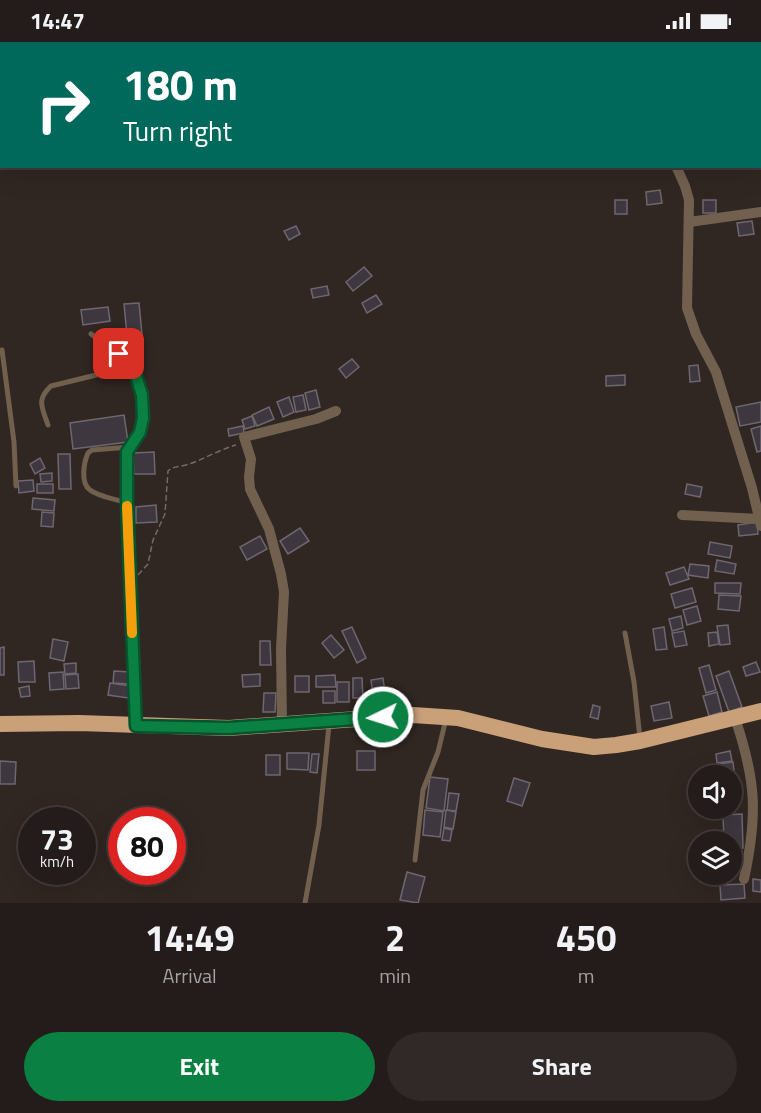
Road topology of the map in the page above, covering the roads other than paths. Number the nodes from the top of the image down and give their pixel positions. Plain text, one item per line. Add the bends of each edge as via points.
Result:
1 (677, 168) edge
2 (761, 212) edge
3 (689, 222) junction
4 (91, 334) dead end
5 (2, 350) dead end
6 (133, 366) junction
7 (9, 399) junction
8 (0, 401) edge
9 (336, 411) dead end
10 (48, 425) dead end
11 (130, 447) junction
12 (16, 486) dead end
13 (127, 503) junction
14 (682, 515) dead end
15 (760, 523) edge
16 (625, 633) dead end
17 (761, 711) edge
18 (446, 717) junction
19 (735, 718) junction
20 (329, 720) junction
21 (0, 724) edge
22 (282, 725) junction
23 (136, 726) junction
24 (640, 741) junction
25 (415, 860) dead end
26 (744, 879) dead end
27 (305, 903) edge

1 - 3 street via 689,200
2 - 3 street
3 - 15 street via 689,317 716,372
4 - 6 lane
5 - 7 lane
6 - 10 lane via 51,386 43,393 41,404
6 - 11 lane via 142,395 143,418
7 - 8 lane
7 - 12 lane
9 - 22 street via 244,438 251,459 250,489 269,529 282,574
11 - 13 lane
11 - 13 lane via 92,450 86,456 84,473 89,490
13 - 23 lane
14 - 15 street
16 - 24 lane
17 - 19 highway
18 - 20 highway
18 - 24 highway via 580,746
18 - 25 lane via 423,790
19 - 24 highway
19 - 26 street via 748,759 754,805
20 - 22 highway
20 - 27 lane via 319,825
21 - 23 highway
22 - 23 highway

